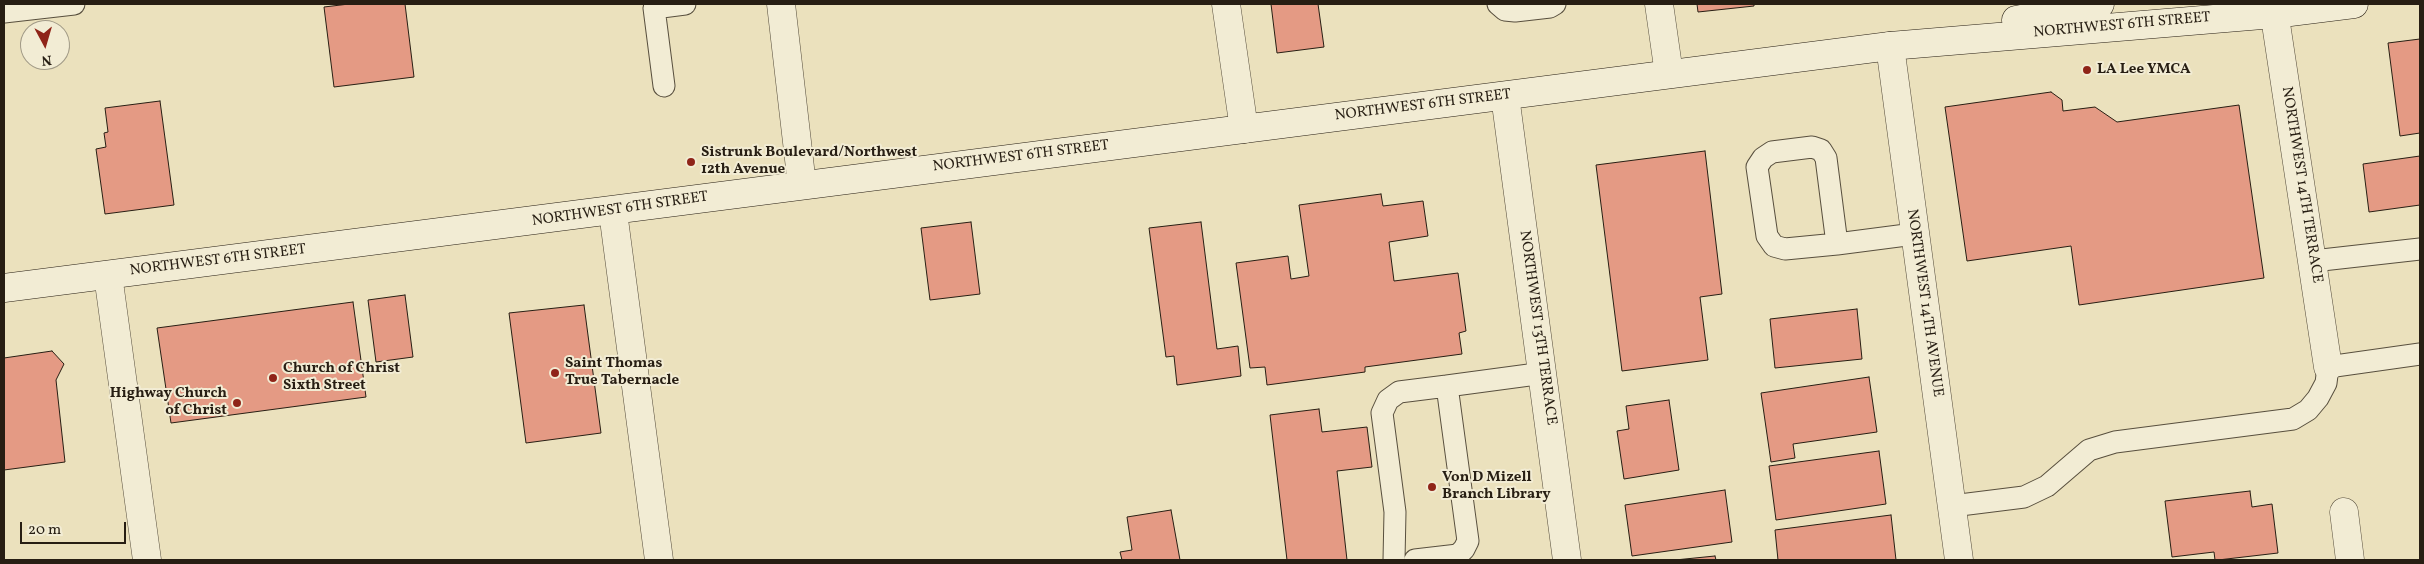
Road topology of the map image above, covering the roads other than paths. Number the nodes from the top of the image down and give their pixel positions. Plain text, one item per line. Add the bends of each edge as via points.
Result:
1 (74, 4) edge
2 (686, 4) edge
3 (781, 4) edge
4 (1226, 4) edge
5 (1498, 4) edge
6 (1555, 4) edge
7 (1659, 4) edge
8 (2100, 4) edge
9 (2354, 4) edge
10 (2274, 9) edge
11 (4, 12) edge
12 (1890, 46) junction
13 (1669, 74) junction
14 (664, 86) dead end
15 (1506, 96) junction
16 (1244, 129) junction
17 (802, 184) junction
18 (613, 212) junction
19 (1914, 234) junction
20 (1837, 244) junction
21 (2420, 249) edge
22 (2312, 261) junction
23 (108, 275) junction
24 (4, 288) edge
25 (2420, 354) edge
26 (2328, 366) junction
27 (1544, 373) junction
28 (1447, 386) junction
29 (1952, 506) junction
30 (2344, 512) dead end
31 (147, 560) edge
32 (659, 560) edge
33 (1394, 560) edge
34 (1415, 560) edge
35 (1567, 560) edge
36 (1959, 560) edge
37 (2350, 560) edge

1 - 11 lane
2 - 14 lane via 654,8
3 - 17 street
4 - 16 street
5 - 6 lane via 1505,10 1515,11
7 - 13 street
8 - 12 street, NORTHWEST 6TH STREET
9 - 10 street, NORTHWEST 6TH STREET
10 - 12 street, NORTHWEST 6TH STREET
10 - 22 street, NORTHWEST 14TH TERRACE
12 - 13 street, NORTHWEST 6TH STREET
12 - 19 street, NORTHWEST 14TH AVENUE
13 - 15 street, NORTHWEST 6TH STREET
15 - 16 street, NORTHWEST 6TH STREET
15 - 27 street, NORTHWEST 13TH TERRACE
16 - 17 street, NORTHWEST 6TH STREET
17 - 18 street, NORTHWEST 6TH STREET
18 - 23 street, NORTHWEST 6TH STREET
18 - 32 street
19 - 20 lane
19 - 29 street, NORTHWEST 14TH AVENUE
20 - 20 lane via 1826,158 1821,150 1812,147 1772,152 1763,158 1757,167 1767,236 1774,246 1785,249
21 - 22 lane
22 - 26 street, NORTHWEST 14TH TERRACE
23 - 24 street, NORTHWEST 6TH STREET
23 - 31 street
25 - 26 lane
26 - 29 lane via 2326,383 2318,398 2308,410 2293,419 2115,442 2089,450 2047,486 2024,497
27 - 28 lane
27 - 35 street, NORTHWEST 13TH TERRACE
28 - 33 lane via 1399,392 1388,400 1382,412 1396,512
28 - 34 lane via 1468,541 1458,555
29 - 36 street, NORTHWEST 14TH AVENUE
30 - 37 street

